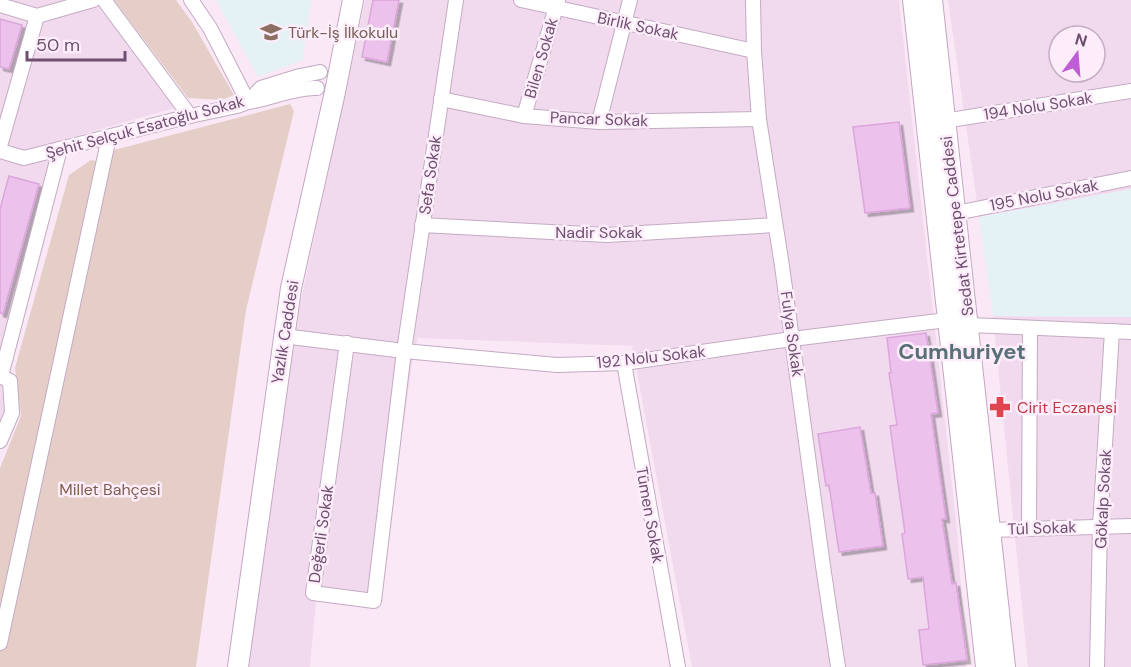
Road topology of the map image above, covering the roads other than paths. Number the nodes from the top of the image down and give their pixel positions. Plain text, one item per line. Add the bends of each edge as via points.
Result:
1 (93, 0) edge
2 (104, 0) edge
3 (190, 0) edge
4 (353, 0) edge
5 (456, 0) edge
6 (521, 0) edge
7 (630, 0) edge
8 (753, 0) edge
9 (913, 0) edge
10 (932, 0) edge
11 (557, 4) edge
12 (0, 5) edge
13 (37, 16) junction
14 (624, 23) junction
15 (754, 51) junction
16 (320, 72) dead end
17 (317, 88) dead end
18 (1131, 91) edge
19 (441, 99) junction
20 (248, 102) junction
21 (190, 116) junction
22 (524, 116) junction
23 (759, 119) junction
24 (944, 121) junction
25 (599, 122) junction
26 (107, 144) junction
27 (0, 146) edge
28 (60, 149) junction
29 (0, 151) edge
30 (1131, 178) edge
31 (956, 213) junction
32 (422, 225) junction
33 (775, 225) junction
34 (947, 320) junction
35 (969, 325) junction
36 (1030, 329) junction
37 (1112, 331) junction
38 (1131, 332) edge
39 (283, 336) junction
40 (792, 339) junction
41 (347, 343) junction
42 (404, 351) junction
43 (624, 363) junction
44 (0, 376) edge
45 (0, 441) edge
46 (1100, 526) junction
47 (1131, 526) edge
48 (1029, 528) junction
49 (989, 530) junction
50 (0, 643) edge
51 (238, 667) edge
52 (678, 667) edge
53 (838, 667) edge
54 (986, 667) edge
55 (1005, 667) edge
56 (1097, 667) edge

1 - 13 street
2 - 21 street
3 - 20 street via 210,28
4 - 39 main road, Yazlık Caddesi
5 - 19 street, Sefa Sokak
6 - 11 street, Birlik Sokak
7 - 14 street
8 - 15 street, Fulya Sokak
9 - 34 main road, Sedat Kirtetepe Caddesi
10 - 24 main road, Sedat Kirtetepe Caddesi
11 - 14 street, Birlik Sokak
11 - 22 street, Bilen Sokak
12 - 13 street
13 - 27 street
14 - 15 street, Birlik Sokak
14 - 25 street
15 - 23 street, Fulya Sokak
16 - 20 street, Şehit Selçuk Esatoğlu Sokak via 261,88
17 - 20 street
18 - 24 street, 194 Nolu Sokak
19 - 22 street, Pancar Sokak
19 - 32 street, Sefa Sokak
20 - 21 street, Şehit Selçuk Esatoğlu Sokak
21 - 26 street, Şehit Selçuk Esatoğlu Sokak
22 - 25 street, Pancar Sokak
23 - 25 street, Pancar Sokak
23 - 33 street, Fulya Sokak
24 - 31 main road, Sedat Kirtetepe Caddesi
26 - 28 street, Şehit Selçuk Esatoğlu Sokak
26 - 50 street
28 - 29 street, Şehit Selçuk Esatoğlu Sokak via 24,158
28 - 44 street
30 - 31 street, 195 Nolu Sokak
31 - 35 main road, Sedat Kirtetepe Caddesi
32 - 33 street, Nadir Sokak via 607,235
32 - 42 street, Sefa Sokak
33 - 40 street, Fulya Sokak
34 - 40 street, 192 Nolu Sokak
34 - 54 main road, Sedat Kirtetepe Caddesi
35 - 36 street
35 - 49 main road, Sedat Kirtetepe Caddesi
36 - 37 street
36 - 48 street
37 - 38 street
37 - 46 street, Gökalp Sokak
39 - 41 street, 192 Nolu Sokak
39 - 51 main road, Yazlık Caddesi
40 - 43 street, 192 Nolu Sokak
40 - 53 street, Fulya Sokak
41 - 42 street, 192 Nolu Sokak
41 - 42 street, Değerli Sokak via 313,593 374,601
42 - 43 street, 192 Nolu Sokak via 557,365
43 - 52 street, Tümen Sokak
44 - 45 street via 10,381 12,413
46 - 47 street, Tül Sokak
46 - 48 street, Tül Sokak
46 - 56 street, Gökalp Sokak
48 - 49 street, Tül Sokak
49 - 55 main road, Sedat Kirtetepe Caddesi

